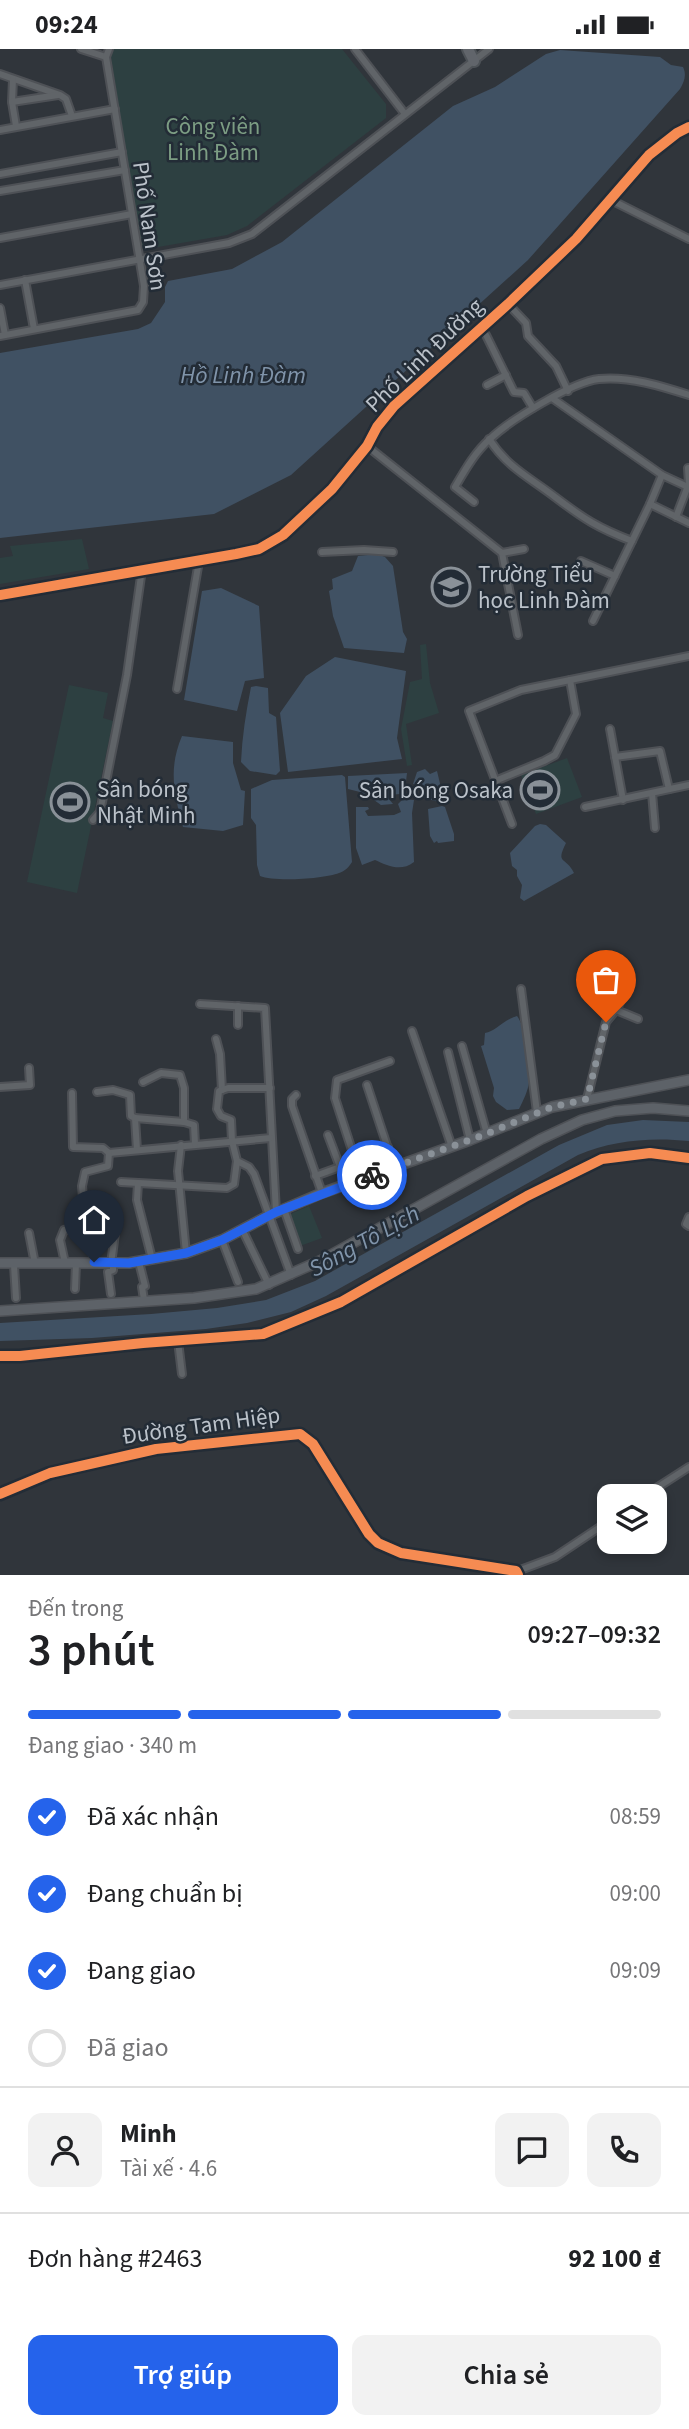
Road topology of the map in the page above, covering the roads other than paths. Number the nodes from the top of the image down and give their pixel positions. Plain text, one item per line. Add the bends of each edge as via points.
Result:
1 (80, 49) edge
2 (109, 49) edge
3 (355, 49) edge
4 (468, 49) edge
5 (489, 49) edge
6 (106, 57) junction
7 (474, 61) junction
8 (0, 74) edge
9 (13, 79) junction
10 (60, 95) junction
11 (12, 102) junction
12 (115, 109) junction
13 (405, 114) junction
14 (72, 116) junction
15 (16, 127) junction
16 (689, 127) edge
17 (0, 130) edge
18 (122, 152) junction
19 (78, 160) junction
20 (49, 166) junction
21 (125, 170) junction
22 (18, 171) junction
23 (0, 174) edge
24 (81, 177) junction
25 (52, 182) junction
26 (20, 187) junction
27 (0, 191) edge
28 (610, 199) junction
29 (132, 214) junction
30 (0, 238) edge
31 (689, 239) edge
32 (139, 261) junction
33 (26, 280) junction
34 (0, 285) edge
35 (508, 304) junction
36 (0, 308) edge
37 (34, 329) junction
38 (480, 329) junction
39 (2, 335) edge
40 (506, 375) junction
41 (487, 385) dead end
42 (568, 391) junction
43 (689, 395) edge
44 (552, 398) junction
45 (533, 408) junction
46 (489, 439) junction
47 (368, 446) junction
48 (688, 468) edge
49 (663, 475) junction
50 (688, 485) edge
51 (474, 502) dead end
52 (650, 503) junction
53 (676, 517) junction
54 (689, 523) edge
55 (632, 541) junction
56 (524, 549) dead end
57 (322, 552) dead end
58 (393, 552) dead end
59 (502, 553) junction
60 (199, 561) junction
61 (581, 561) dead end
62 (142, 569) junction
63 (615, 576) junction
64 (0, 595) edge
65 (593, 621) dead end
66 (518, 635) dead end
67 (689, 656) edge
68 (570, 680) junction
69 (177, 689) dead end
70 (610, 729) dead end
71 (615, 757) junction
72 (495, 781) junction
73 (689, 785) edge
74 (668, 789) junction
75 (652, 793) junction
76 (623, 800) junction
77 (585, 807) dead end
78 (93, 820) dead end
79 (512, 824) dead end
80 (655, 828) dead end
81 (631, 982) dead end
82 (521, 989) dead end
83 (200, 1004) dead end
84 (239, 1006) junction
85 (616, 1010) junction
86 (638, 1019) dead end
87 (238, 1025) dead end
88 (412, 1031) dead end
89 (216, 1039) dead end
90 (462, 1046) dead end
91 (448, 1052) dead end
92 (390, 1061) dead end
93 (29, 1068) dead end
94 (689, 1080) edge
95 (143, 1082) dead end
96 (367, 1084) dead end
97 (0, 1087) edge
98 (270, 1088) junction
99 (222, 1090) junction
100 (97, 1092) dead end
101 (72, 1093) dead end
102 (296, 1095) dead end
103 (587, 1099) junction
104 (689, 1111) edge
105 (537, 1112) junction
106 (135, 1118) junction
107 (184, 1122) junction
108 (487, 1134) junction
109 (328, 1135) dead end
110 (271, 1138) junction
111 (470, 1140) junction
112 (232, 1141) junction
113 (195, 1144) junction
114 (181, 1145) junction
115 (388, 1147) junction
116 (452, 1147) junction
117 (137, 1150) junction
118 (109, 1153) junction
119 (689, 1158) edge
120 (355, 1159) junction
121 (237, 1161) junction
122 (394, 1167) junction
123 (315, 1176) junction
124 (361, 1178) junction
125 (121, 1182) dead end
126 (138, 1184) junction
127 (179, 1185) junction
128 (322, 1193) junction
129 (276, 1212) junction
130 (242, 1229) junction
131 (29, 1233) dead end
132 (115, 1233) dead end
133 (222, 1240) junction
134 (91, 1244) dead end
135 (298, 1249) dead end
136 (186, 1253) junction
137 (152, 1259) junction
138 (94, 1262) junction
139 (139, 1262) junction
140 (0, 1263) edge
141 (65, 1263) junction
142 (76, 1263) junction
143 (34, 1264) junction
144 (112, 1264) junction
145 (14, 1265) junction
146 (290, 1275) junction
147 (238, 1282) dead end
148 (269, 1285) junction
149 (75, 1289) dead end
150 (111, 1294) dead end
151 (16, 1298) dead end
152 (144, 1300) junction
153 (0, 1311) edge
154 (178, 1341) junction
155 (0, 1356) edge
156 (182, 1374) dead end
157 (689, 1467) edge
158 (663, 1484) edge
159 (0, 1494) edge
160 (597, 1529) edge
161 (514, 1574) edge

1 - 6 street
2 - 6 street
3 - 13 street
4 - 7 main road
5 - 7 street
6 - 12 street, Phố Nam Sơn
7 - 13 street
8 - 9 street
9 - 10 street
9 - 11 street
10 - 11 street
10 - 14 street
11 - 15 street
12 - 14 street
12 - 18 street, Phố Nam Sơn
13 - 32 street via 252,234
14 - 15 street
15 - 17 street
16 - 28 street, Phố Linh Đường via 649,155
18 - 19 street
18 - 21 street, Phố Nam Sơn
19 - 20 street
19 - 24 street
20 - 22 street
20 - 25 street
21 - 24 street
21 - 29 street, Phố Nam Sơn
22 - 23 street
22 - 26 street
24 - 25 street
25 - 26 street
26 - 27 street
28 - 31 street
28 - 35 street, Phố Linh Đường
29 - 30 street
29 - 32 street, Phố Nam Sơn
32 - 33 street
32 - 37 street, Phố Nam Sơn via 144,294 138,310
33 - 34 street
33 - 37 street
35 - 38 street, Phố Linh Đường
35 - 42 street via 556,366
36 - 39 street
37 - 39 street, Phố Nam Sơn
38 - 40 street
38 - 47 street, Phố Linh Đường via 394,407
40 - 41 street
40 - 45 street via 514,391 524,393
42 - 43 street via 596,379 621,379
42 - 44 street
44 - 45 street
44 - 49 street
45 - 46 street
46 - 51 street via 455,487
46 - 55 street via 516,471 567,508 600,529
47 - 59 street
47 - 60 street, Phố Linh Đường via 332,489 283,535 258,549
48 - 50 street
49 - 50 street
49 - 52 street
50 - 53 street
52 - 53 street
52 - 55 street
53 - 54 street
55 - 63 street
56 - 59 street
57 - 58 street
59 - 66 street
60 - 62 street, Phố Linh Đường
60 - 69 street
61 - 63 street
62 - 64 street, Phố Linh Đường
62 - 78 street via 121,706 100,812
63 - 65 street
67 - 68 street
68 - 72 street via 576,714 555,755
68 - 72 street via 521,690 469,711
70 - 71 street
71 - 74 street via 660,751
71 - 76 street
72 - 79 street
73 - 74 street
74 - 75 street
75 - 76 street
75 - 80 street
76 - 77 street
81 - 85 street
82 - 105 street
83 - 84 street
84 - 87 street
84 - 98 street via 265,1007
85 - 86 street
85 - 103 street via 606,1022
88 - 116 street
89 - 99 street
90 - 108 street
91 - 111 street
92 - 120 street via 337,1080 335,1098
93 - 97 street via 30,1085
94 - 103 street
95 - 107 street via 161,1073 180,1075
96 - 115 street
98 - 99 street
98 - 110 street
99 - 112 street via 218,1109 231,1120
100 - 106 street via 130,1095
101 - 118 street via 73,1147 103,1148
102 - 123 street via 292,1105
103 - 105 street
104 - 146 street via 628,1110 582,1120
105 - 108 street
106 - 107 street
106 - 117 street
107 - 113 street via 194,1125
108 - 111 street
109 - 123 street via 340,1167
110 - 112 street
110 - 129 street
111 - 116 street
112 - 113 street
112 - 121 street
113 - 114 street
114 - 117 street
114 - 127 street
115 - 120 street
115 - 122 street
116 - 122 street
117 - 118 street
118 - 141 street via 108,1166 85,1172 84,1209 76,1215 78,1227 64,1230 60,1240
119 - 154 street via 650,1153 602,1159 527,1196 341,1302 263,1333
120 - 124 street
121 - 127 street via 234,1184 227,1188
121 - 129 street via 254,1174
122 - 124 street
123 - 128 street
124 - 128 street
125 - 126 street
126 - 127 street
126 - 137 street via 137,1200
127 - 136 street
128 - 129 street
129 - 130 street
129 - 135 street
129 - 146 street
130 - 133 street
130 - 148 street
131 - 143 street
132 - 144 street
133 - 136 street
133 - 147 street
134 - 138 street
136 - 137 street
137 - 139 street
138 - 142 street
138 - 144 street
139 - 144 street
139 - 152 street
140 - 145 street
141 - 142 street
141 - 143 street
142 - 149 street
143 - 145 street
144 - 150 street via 113,1270 108,1272
145 - 151 street
146 - 148 street
148 - 152 street via 227,1294
152 - 153 street
154 - 155 street
154 - 156 street
157 - 158 street
159 - 161 street, Đường Tam Hiệp via 50,1473 156,1449 300,1434 313,1444 377,1543 401,1553
160 - 161 street via 555,1557

